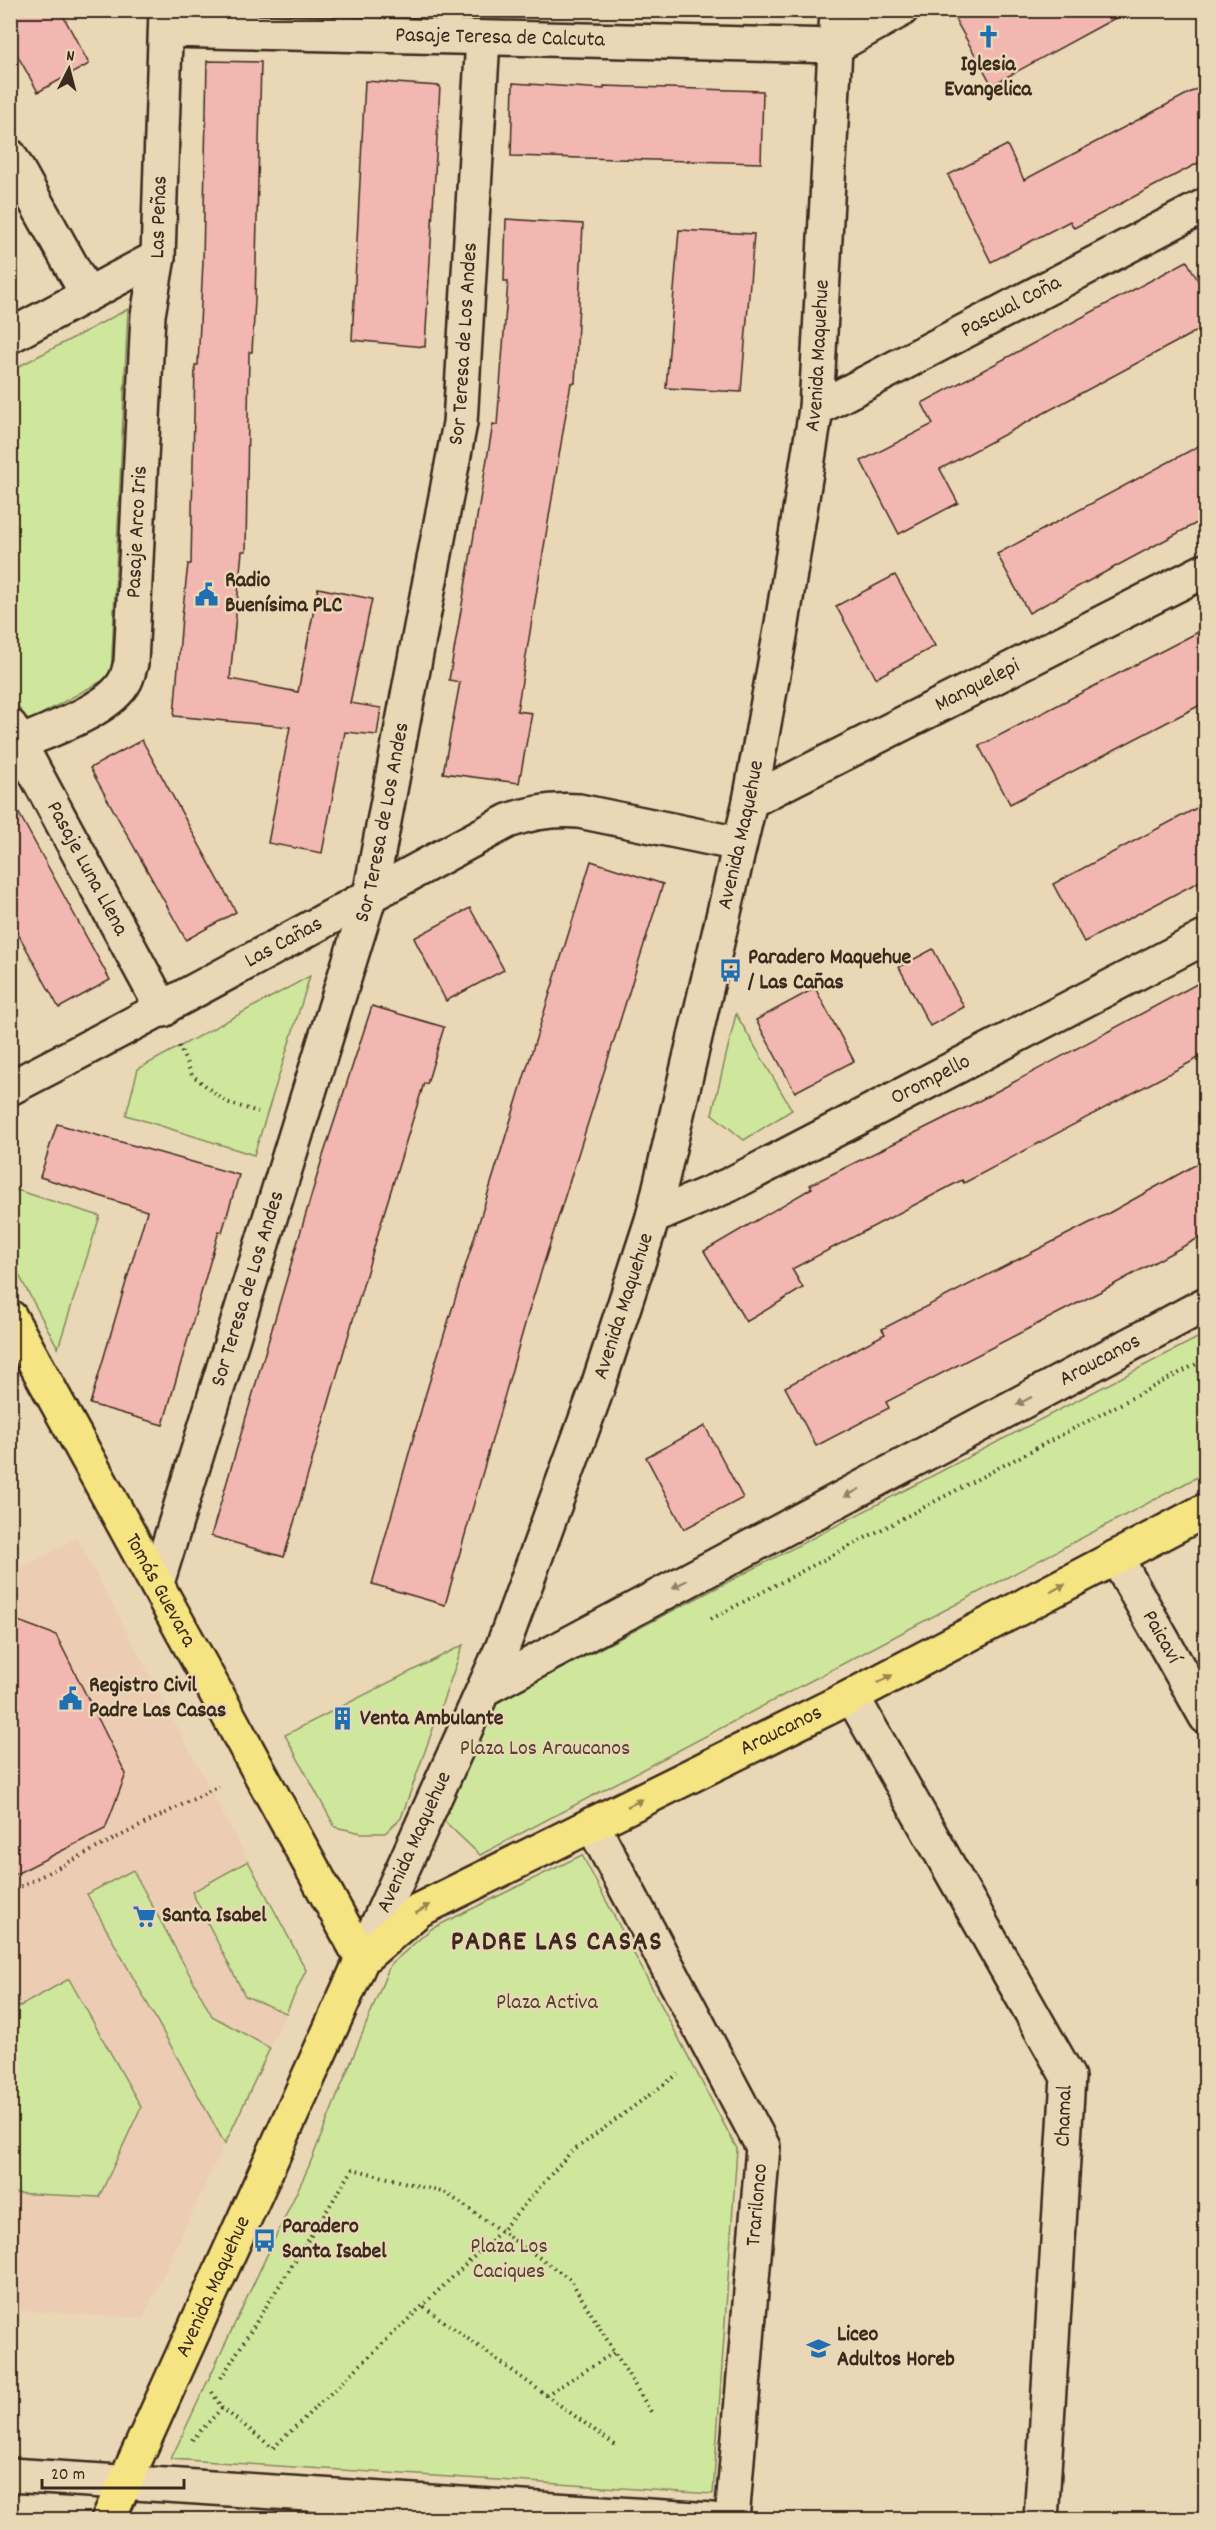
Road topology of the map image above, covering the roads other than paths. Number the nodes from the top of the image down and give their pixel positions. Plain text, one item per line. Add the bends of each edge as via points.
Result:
1 (837, 10) edge
2 (901, 10) edge
3 (166, 20) edge
4 (483, 39) junction
5 (836, 46) junction
6 (10, 156) edge
7 (1206, 205) edge
8 (158, 257) junction
9 (87, 294) junction
10 (10, 336) edge
11 (816, 409) junction
12 (1206, 570) edge
13 (15, 735) edge
14 (750, 801) junction
15 (740, 844) junction
16 (370, 895) junction
17 (1206, 937) edge
18 (164, 1010) junction
19 (10, 1089) edge
20 (653, 1217) junction
21 (1206, 1304) edge
22 (10, 1317) edge
23 (1206, 1510) edge
24 (1116, 1557) junction
25 (157, 1583) junction
26 (486, 1688) junction
27 (852, 1696) junction
28 (1206, 1717) edge
29 (592, 1824) junction
30 (362, 1959) junction
31 (10, 2475) edge
32 (126, 2482) junction
33 (463, 2512) edge
34 (108, 2520) edge
35 (712, 2520) edge
36 (732, 2520) edge
37 (1041, 2520) edge

1 - 5 street, Avenida Maquehue
2 - 5 street
3 - 4 street, Pasaje Teresa de Calcuta
3 - 8 street, Las Peñas
4 - 5 street, Pasaje Teresa de Calcuta
4 - 16 street, Sor Teresa de Los Andes via 460,423
5 - 11 street, Avenida Maquehue
6 - 9 street
7 - 11 street, Pascual Coña
8 - 9 street, Las Peñas
8 - 13 street, Pasaje Arco Iris via 148,315 131,663 125,681 113,696 91,710
9 - 10 street, Las Peñas
11 - 14 street, Avenida Maquehue
12 - 14 street, Manquelepi
13 - 18 street, Pasaje Luna Llena
14 - 15 street, Avenida Maquehue
15 - 16 street, Las Cañas via 579,811 544,811 508,821
15 - 20 street, Avenida Maquehue
16 - 18 street, Las Cañas
16 - 25 street, Sor Teresa de Los Andes
17 - 20 street, Orompello via 729,1185
18 - 19 street, Las Cañas
20 - 26 street, Avenida Maquehue via 552,1516
21 -> 26 street, Araucanos
22 - 25 main road, Tomás Guevara
23 - 24 main road, Araucanos
27 -> 24 main road, Araucanos
24 - 28 street, Paicaví
25 - 30 main road, Tomás Guevara
26 - 30 street, Avenida Maquehue
29 -> 27 main road, Araucanos
27 - 37 street, Chamal via 1068,2077
30 -> 29 main road, Araucanos via 419,1910
29 - 36 street, Trarilonco via 763,2147
30 - 32 main road, Avenida Maquehue
31 - 32 street
32 - 33 street
32 - 34 main road, Avenida Maquehue
33 - 35 street

